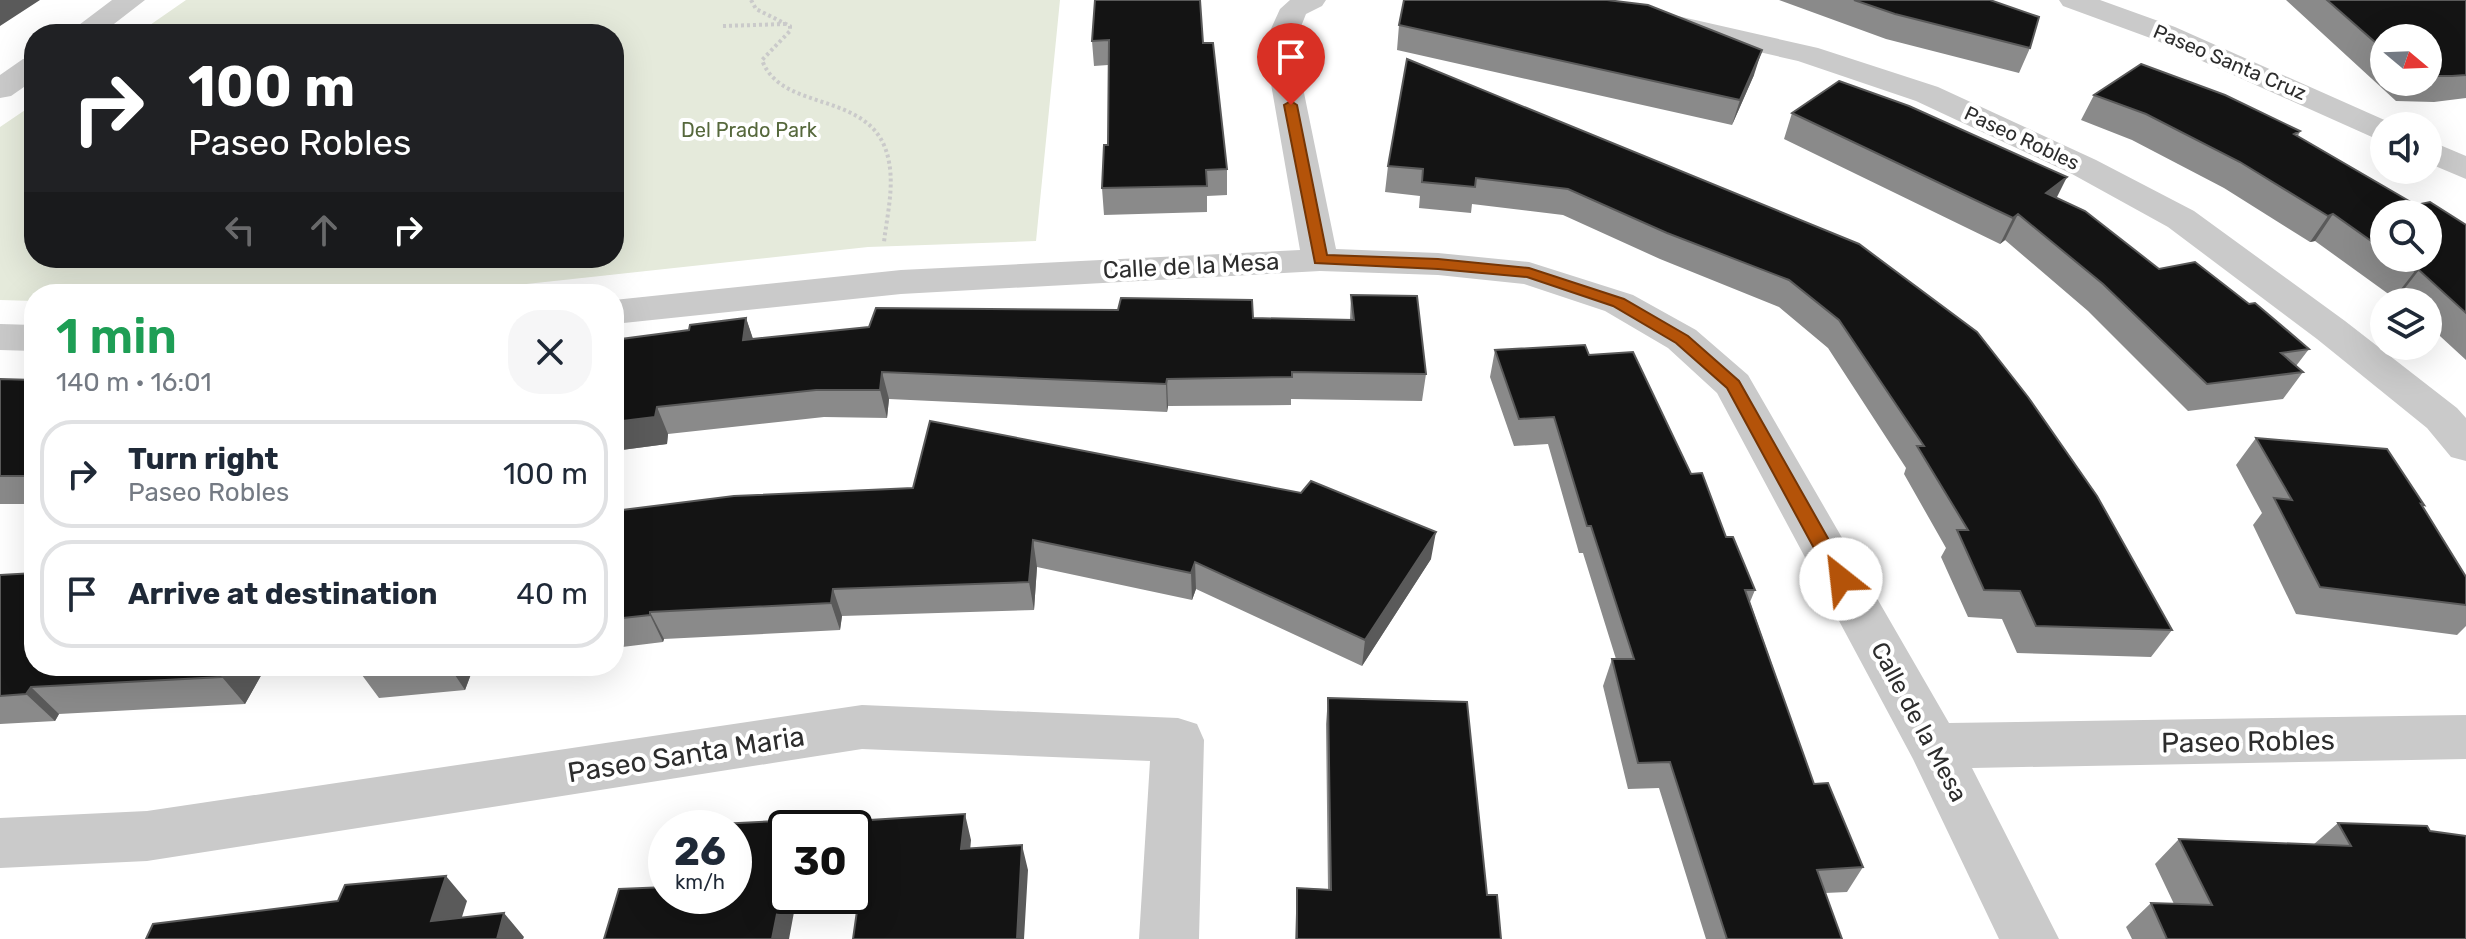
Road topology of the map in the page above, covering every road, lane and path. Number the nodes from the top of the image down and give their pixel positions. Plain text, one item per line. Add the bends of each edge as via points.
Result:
1 (131, 0) edge
2 (751, 0) edge
3 (1312, 0) edge
4 (2073, 0) edge
5 (1628, 16) edge
6 (96, 24) edge
7 (786, 24) junction
8 (723, 26) dead end
9 (24, 73) edge
10 (0, 89) edge
11 (2370, 124) edge
12 (1320, 260) junction
13 (881, 284) junction
14 (624, 311) edge
15 (0, 337) edge
16 (24, 338) edge
17 (2466, 446) edge
18 (2466, 737) edge
19 (1934, 746) junction
20 (0, 843) edge
21 (1169, 939) edge
22 (2029, 939) edge

1 - 6 street
2 - 7 path via 756,9
3 - 12 street via 1294,9 1279,44
4 - 11 street, Paseo Santa Cruz via 2164,33
5 - 17 street, Paseo Robles via 1807,54 1927,94 2084,167 2193,228 2442,418
7 - 8 path
7 - 13 path via 790,31 762,60 763,71 773,83 860,116 876,129 887,152 889,204
9 - 10 street
12 - 13 street, Calle de la Mesa
12 - 19 street, Calle de la Mesa via 1529,273 1619,303 1682,339 1733,385
13 - 14 street, Calle de la Mesa
15 - 16 street
18 - 19 street, Paseo Robles
19 - 22 street, Calle de la Mesa
20 - 21 street, Paseo Santa Maria via 147,836 862,727 1178,740

